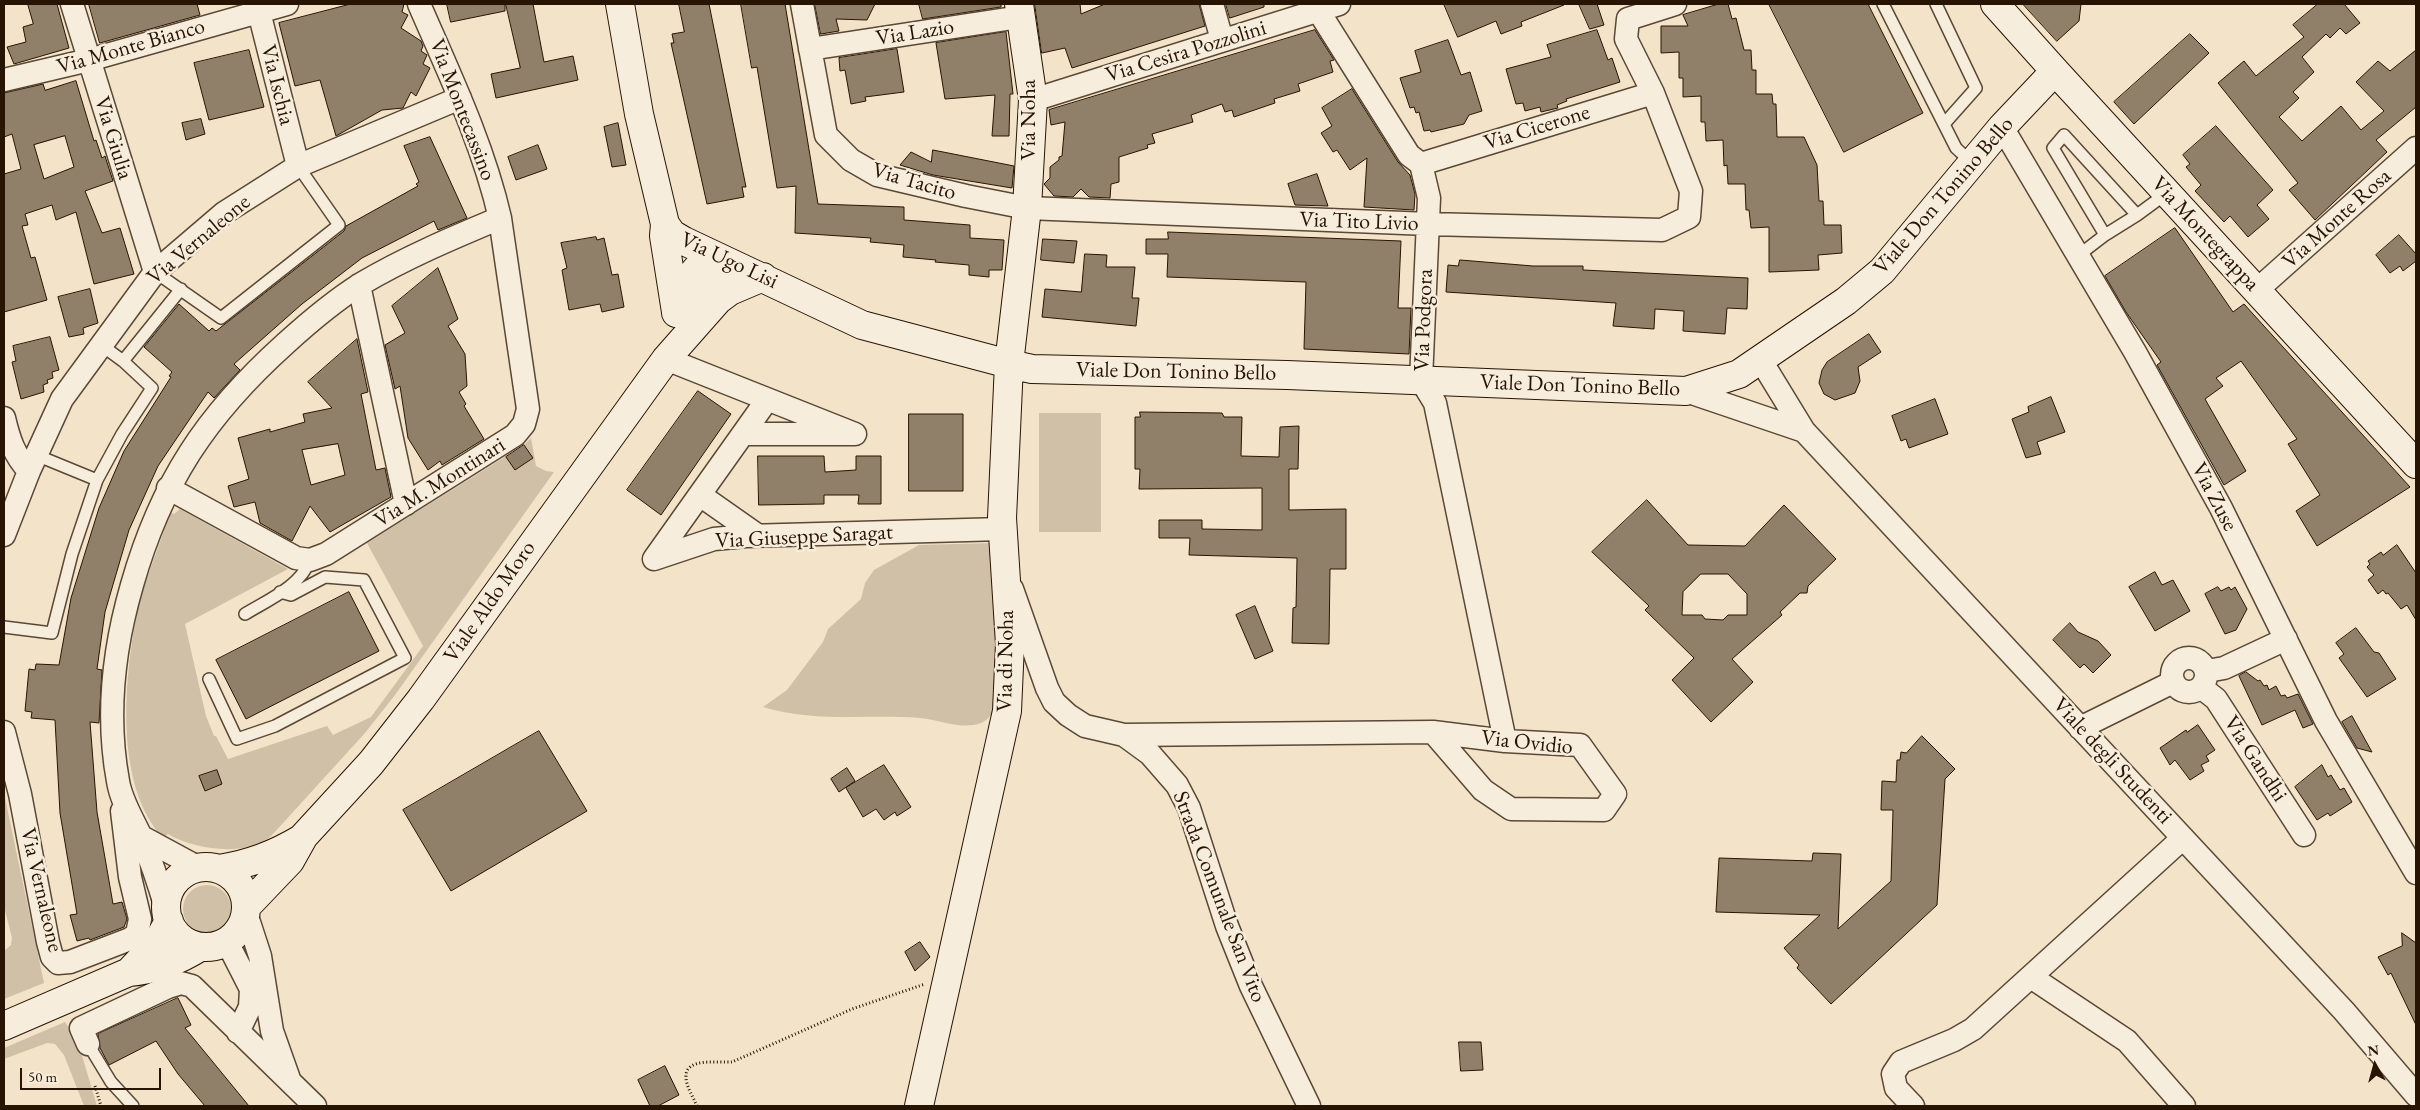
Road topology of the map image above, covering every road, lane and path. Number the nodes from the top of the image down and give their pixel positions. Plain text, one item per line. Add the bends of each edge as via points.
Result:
1 (72, 4) edge
2 (287, 4) edge
3 (419, 4) edge
4 (620, 4) edge
5 (802, 4) edge
6 (1212, 4) edge
7 (1339, 4) edge
8 (1675, 4) edge
9 (1883, 4) edge
10 (1936, 4) edge
11 (1995, 4) edge
12 (258, 7) edge
13 (1316, 7) edge
14 (1020, 10) edge
15 (1222, 40) junction
16 (810, 49) junction
17 (89, 60) junction
18 (2055, 71) junction
19 (4, 80) edge
20 (1654, 93) junction
21 (460, 98) junction
22 (1033, 100) junction
23 (1944, 124) junction
24 (2002, 127) junction
25 (2416, 148) edge
26 (1972, 163) junction
27 (1421, 164) junction
28 (298, 166) junction
29 (2167, 192) junction
30 (1027, 208) junction
31 (2137, 215) junction
32 (500, 218) junction
33 (665, 224) junction
34 (1429, 224) junction
35 (2105, 235) junction
36 (713, 255) junction
37 (2079, 256) junction
38 (155, 272) junction
39 (763, 277) junction
40 (359, 285) junction
41 (181, 289) junction
42 (2257, 290) junction
43 (684, 323) junction
44 (100, 344) junction
45 (666, 359) junction
46 (1760, 359) junction
47 (123, 360) junction
48 (1009, 364) junction
49 (1421, 380) junction
50 (1686, 391) junction
51 (767, 400) junction
52 (4, 418) edge
53 (1804, 431) junction
54 (743, 434) junction
55 (32, 463) junction
56 (2416, 464) edge
57 (97, 480) junction
58 (168, 488) junction
59 (700, 495) junction
60 (406, 504) junction
61 (1002, 529) junction
62 (4, 535) edge
63 (758, 536) junction
64 (310, 560) junction
65 (1006, 574) junction
66 (280, 592) junction
67 (246, 614) dead end
68 (4, 627) edge
69 (2286, 639) junction
70 (209, 679) dead end
71 (2204, 680) junction
72 (2173, 682) junction
73 (2080, 728) junction
74 (4, 732) edge
75 (1433, 732) junction
76 (1124, 735) junction
77 (1505, 741) junction
78 (118, 784) junction
79 (2304, 835) dead end
80 (140, 836) junction
81 (304, 836) junction
82 (2183, 838) junction
83 (209, 868) junction
84 (2416, 873) edge
85 (246, 910) junction
86 (167, 915) junction
87 (227, 942) junction
88 (200, 947) junction
89 (129, 972) junction
90 (2031, 977) junction
91 (947, 979) junction
92 (4, 1026) edge
93 (238, 1032) junction
94 (88, 1044) joint
95 (291, 1084) junction
96 (2416, 1095) edge
97 (133, 1106) edge
98 (315, 1106) edge
99 (697, 1106) edge
100 (919, 1106) edge
101 (1309, 1106) edge
102 (1913, 1106) edge
103 (2184, 1106) edge

1 - 17 street, Via Giulia
2 - 12 street, Via Monte Bianco
3 - 21 street, Via Montecassino
4 - 33 main road, Via Ugo Lisi via 639,114
5 - 16 street, Via Tacito
6 - 15 street
7 - 13 street, Via Cesira Pozzolini
8 - 20 street via 1628,19 1626,39
9 - 23 lane
10 - 23 lane via 1976,88
11 - 18 main road, Via Montegrappa
12 - 17 street, Via Monte Bianco
12 - 28 street, Via Ischia
13 - 15 street, Via Cesira Pozzolini
13 - 27 street via 1409,155
14 - 16 street, Via Lazio
14 - 22 main road, Via Noha
15 - 22 street, Via Cesira Pozzolini
16 - 30 street, Via Tacito via 826,135 851,160 877,176
17 - 19 street, Via Monte Bianco
17 - 38 street, Via Giulia
18 - 24 main road, Viale Don Tonino Bello
18 - 29 main road, Via Montegrappa
20 - 27 street, Via Cicerone
20 - 34 street, Via Tito Livio via 1691,191 1689,217 1662,230
21 - 28 street, Via Vernaleone
21 - 32 street, Via Montecassino via 493,188
22 - 30 main road, Via Noha
23 - 26 lane via 1956,148
24 - 26 main road, Viale Don Tonino Bello
24 - 37 street, Via Zuse
25 - 42 street, Via Monte Rosa
26 - 46 main road, Viale Don Tonino Bello via 1882,270 1846,301
27 - 34 street, Via Podgora via 1429,198
28 - 38 street, Via Vernaleone via 224,213
28 - 41 lane via 338,226 221,318
29 - 31 lane
29 - 42 main road, Via Montegrappa
30 - 34 street, Via Tito Livio
30 - 48 main road, Via di Noha
31 - 35 lane
31 - 35 lane via 2064,136 2053,148
32 - 40 street via 427,248
32 - 60 street, Via M. Montinari via 528,409 524,424 515,435
33 - 36 main road, Via Ugo Lisi via 672,234
33 - 43 main road via 664,236
34 - 49 street, Via Podgora
35 - 37 lane
36 - 39 main road, Via Ugo Lisi
36 - 43 main road, Viale Aldo Moro via 715,273
37 - 69 street, Via Zuse via 2221,508
38 - 41 lane
38 - 44 street, Via Vernaleone
39 - 43 main road, Viale Aldo Moro via 724,296 708,310
39 - 48 main road, Via Ugo Lisi via 862,325
40 - 58 street via 308,323 258,368 202,432
40 - 60 street
41 - 47 lane
42 - 56 main road, Via Montegrappa
43 - 45 main road, Viale Aldo Moro
44 - 47 lane
44 - 55 street, Via Vernaleone via 62,399
45 - 51 street
45 - 81 main road, Viale Aldo Moro via 421,699 370,763
46 - 50 main road, Viale Don Tonino Bello via 1739,374
46 - 53 street, Viale degli Studenti
47 - 57 lane via 152,388
48 - 49 main road, Viale Don Tonino Bello via 1032,368
48 - 61 main road, Via di Noha
49 - 50 main road, Viale Don Tonino Bello
49 - 77 street, Via Podgora via 1435,403
50 - 53 street
51 - 54 street, Via Giuseppe Saragat
51 - 54 street via 855,434
52 - 55 street via 18,460
53 - 73 street, Viale degli Studenti
54 - 59 street, Via Giuseppe Saragat
55 - 57 lane
55 - 62 street, Via Vernaleone
57 - 68 lane via 72,554 52,633
58 - 64 street via 296,558
58 - 78 street via 144,543 125,609 115,665 113,724
59 - 63 street
59 - 63 street, Via Giuseppe Saragat via 654,560 714,539
60 - 64 street, Via M. Montinari via 326,554
61 - 63 street, Via Giuseppe Saragat
61 - 65 main road, Via di Noha
64 - 66 lane via 305,573
65 - 76 street, Strada Comunale San Vito via 1054,702 1085,726
65 - 91 main road, Via di Noha via 1010,644 1007,711
66 - 67 lane
66 - 70 lane via 291,595 325,577 364,580 405,658 275,726 237,739
69 - 71 street
69 - 84 street, Via Zuse via 2326,721
71 - 72 street via 2192,693 2181,691
71 - 72 street via 2200,662 2190,658 2179,661 2172,671
71 - 79 street, Via Gandhi
72 - 73 street
73 - 82 street, Viale degli Studenti
74 - 78 street, Via Vernaleone via 20,794 48,942 52,957 58,963 70,962 130,939 140,927
75 - 76 street, Via Ovidio
75 - 77 street, Via Ovidio
75 - 77 street, Via Ovidio via 1483,790 1511,809 1604,810 1615,794 1580,745
76 - 101 street, Strada Comunale San Vito via 1150,754 1177,785 1189,808 1247,978
78 - 80 street
80 - 83 street
80 - 86 street
81 - 83 main road, Viale Aldo Moro via 280,852 258,861
81 - 85 main road, Viale Aldo Moro via 290,862
82 - 90 street
82 - 96 street, Viale degli Studenti via 2344,1011
83 - 85 main road via 230,875 239,883 245,894
83 - 86 main road, Viale Aldo Moro via 186,873 175,882 168,894
85 - 87 main road, Viale Aldo Moro via 239,929
85 - 95 street via 260,956 272,1031
86 - 88 main road via 176,933
86 - 89 main road, Viale Aldo Moro via 158,942
87 - 88 main road, Viale Aldo Moro
87 - 93 street via 251,989 250,1007
88 - 89 main road, Viale Aldo Moro via 149,970
89 - 92 main road, Viale Aldo Moro
90 - 102 street via 1973,1029 1900,1062 1893,1074 1896,1088
90 - 103 street via 2127,1041
91 - 99 path via 903,990 852,1009 732,1062 693,1064 687,1070 686,1078
91 - 100 main road, Via di Noha
93 - 94 street via 192,986 181,983 81,1028
93 - 95 street
94 - 97 lane via 111,1082
95 - 98 street

